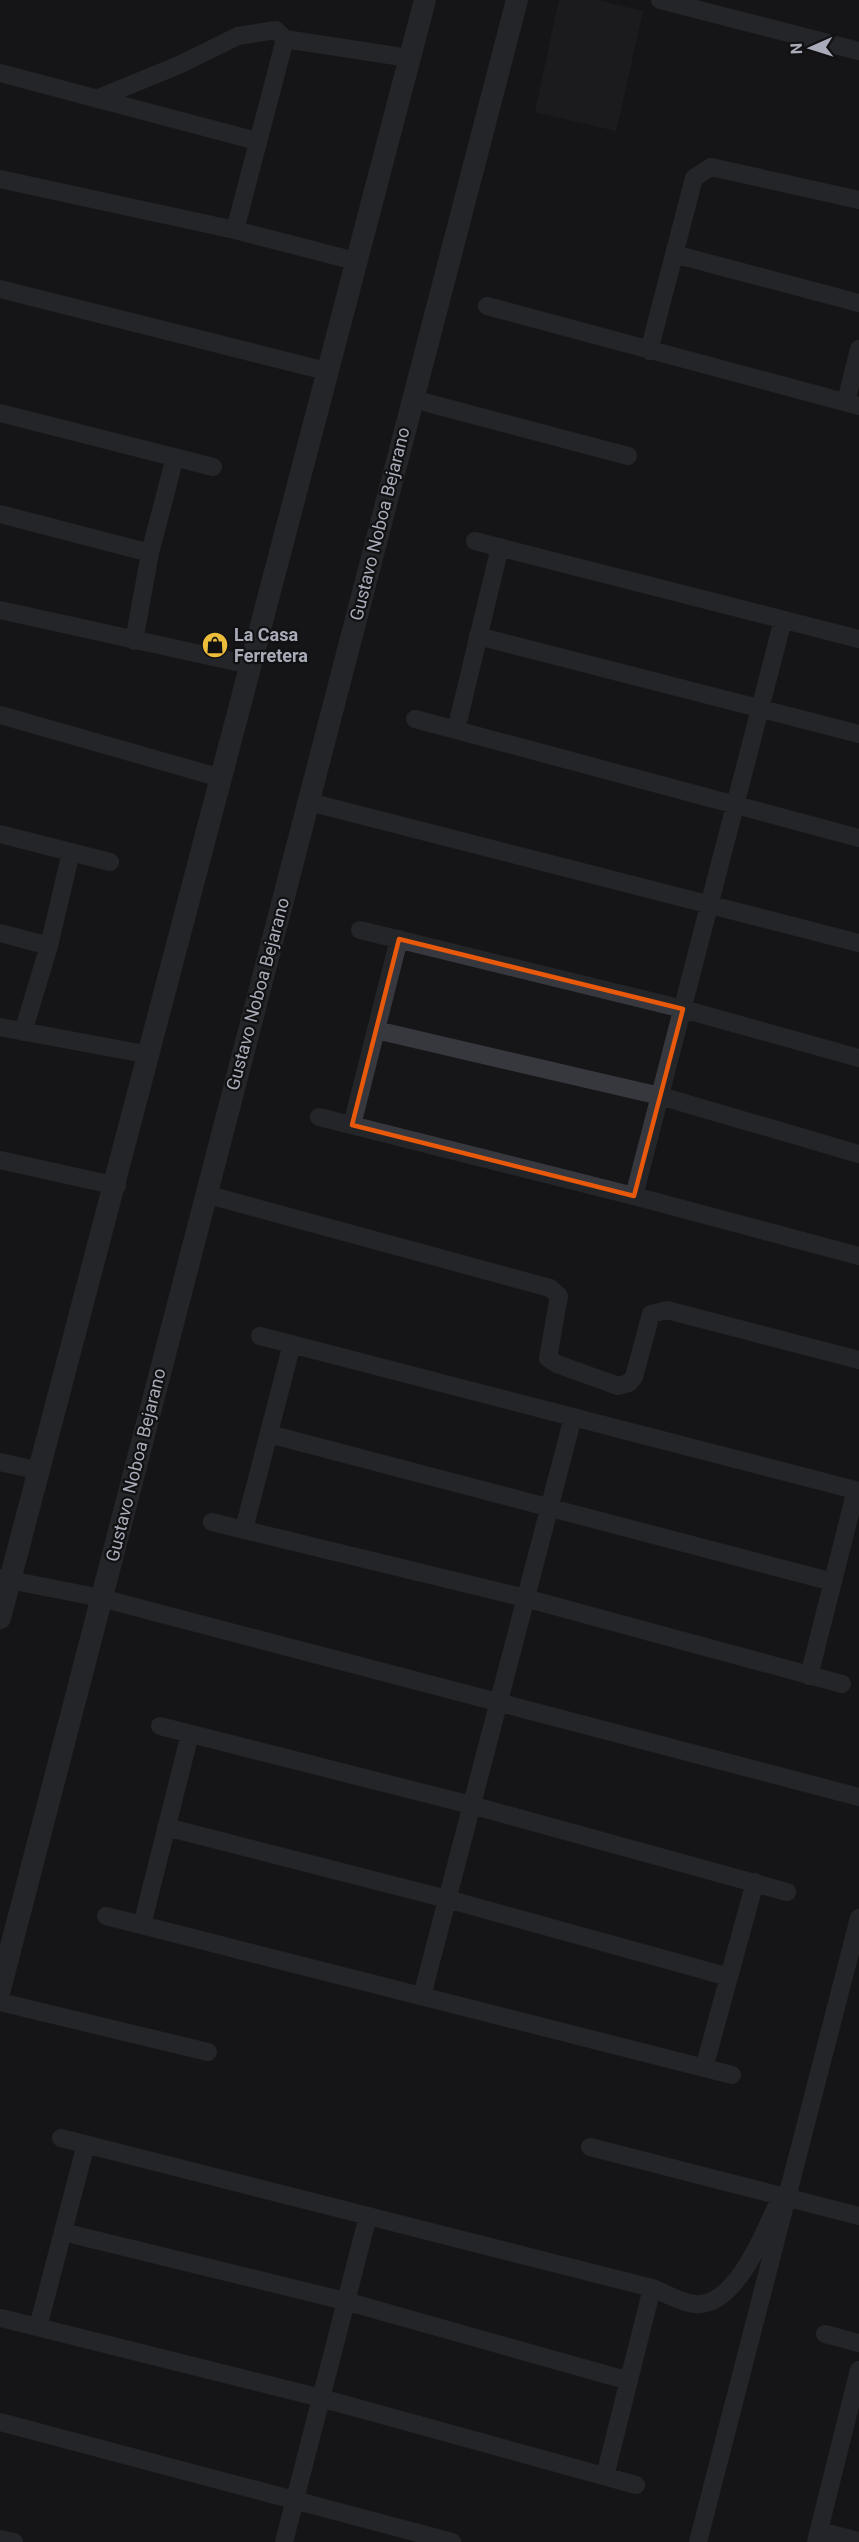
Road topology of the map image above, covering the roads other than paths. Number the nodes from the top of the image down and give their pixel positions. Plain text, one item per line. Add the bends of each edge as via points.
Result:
1 (425, 0) edge
2 (517, 0) edge
3 (660, 0) edge
4 (285, 39) junction
5 (859, 51) edge
6 (409, 58) junction
7 (0, 73) edge
8 (96, 99) junction
9 (257, 141) junction
10 (0, 179) edge
11 (859, 200) edge
12 (235, 230) junction
13 (674, 254) junction
14 (355, 261) junction
15 (0, 289) edge
16 (859, 303) edge
17 (488, 306) dead end
18 (859, 349) edge
19 (649, 351) junction
20 (326, 371) junction
21 (413, 399) junction
22 (853, 404) edge
23 (0, 413) edge
24 (628, 456) dead end
25 (175, 457) junction
26 (213, 467) dead end
27 (0, 514) edge
28 (475, 541) dead end
29 (500, 547) junction
30 (150, 553) junction
31 (0, 610) edge
32 (783, 620) junction
33 (478, 636) junction
34 (859, 639) edge
35 (134, 640) junction
36 (250, 665) junction
37 (760, 708) junction
38 (0, 715) edge
39 (415, 719) dead end
40 (456, 730) junction
41 (859, 734) edge
42 (221, 778) junction
43 (309, 802) junction
44 (736, 806) junction
45 (0, 834) edge
46 (859, 838) edge
47 (71, 852) junction
48 (110, 862) dead end
49 (711, 904) junction
50 (360, 930) dead end
51 (0, 933) edge
52 (399, 939) junction
53 (859, 943) edge
54 (48, 946) junction
55 (683, 1009) junction
56 (0, 1027) edge
57 (376, 1030) junction
58 (23, 1032) junction
59 (150, 1055) junction
60 (859, 1058) edge
61 (660, 1095) junction
62 (319, 1117) dead end
63 (352, 1125) junction
64 (859, 1154) edge
65 (0, 1160) edge
66 (117, 1186) junction
67 (205, 1194) junction
68 (634, 1196) junction
69 (859, 1256) edge
70 (260, 1336) dead end
71 (292, 1344) junction
72 (859, 1360) edge
73 (573, 1417) junction
74 (269, 1434) junction
75 (0, 1462) edge
76 (40, 1472) junction
77 (858, 1491) edge
78 (549, 1506) junction
79 (212, 1522) dead end
80 (244, 1529) junction
81 (5, 1579) edge
82 (833, 1582) junction
83 (101, 1598) junction
84 (525, 1598) junction
85 (0, 1618) edge
86 (809, 1676) junction
87 (842, 1684) dead end
88 (497, 1702) junction
89 (160, 1726) dead end
90 (190, 1734) junction
91 (859, 1797) edge
92 (471, 1805) junction
93 (166, 1827) junction
94 (755, 1882) junction
95 (787, 1892) dead end
96 (447, 1899) junction
97 (106, 1916) dead end
98 (859, 1918) edge
99 (142, 1925) junction
100 (729, 1977) junction
101 (0, 1989) edge
102 (422, 1996) junction
103 (0, 2002) edge
104 (208, 2052) dead end
105 (704, 2068) junction
106 (732, 2075) dead end
107 (61, 2138) dead end
108 (86, 2144) junction
109 (590, 2147) dead end
110 (784, 2197) junction
111 (368, 2216) junction
112 (859, 2216) edge
113 (63, 2232) junction
114 (652, 2288) junction
115 (345, 2301) junction
116 (1, 2318) edge
117 (38, 2327) junction
118 (825, 2334) dead end
119 (859, 2343) edge
120 (859, 2370) edge
121 (629, 2381) junction
122 (321, 2398) junction
123 (0, 2422) edge
124 (851, 2440) edge
125 (605, 2476) junction
126 (636, 2485) dead end
127 (295, 2500) junction
128 (817, 2536) edge
129 (0, 2539) edge
130 (859, 2541) edge
131 (14, 2542) edge
132 (284, 2542) edge
133 (452, 2542) edge
134 (698, 2542) edge

1 - 6 street
2 - 21 street, Gustavo Noboa Bejarano
3 - 5 street
4 - 6 street
4 - 8 street via 276,30 238,36
4 - 9 street
6 - 14 street
7 - 8 street
8 - 9 street
9 - 12 street
10 - 12 street
11 - 13 street via 711,167 694,178
12 - 14 street
13 - 16 street
13 - 19 street
14 - 20 street
15 - 20 street
17 - 19 street
18 - 22 street
19 - 22 street
20 - 36 street
21 - 24 street
21 - 43 street, Gustavo Noboa Bejarano
23 - 25 street
25 - 26 street
25 - 30 street
27 - 30 street
28 - 29 street
29 - 32 street
29 - 33 street
30 - 35 street
31 - 35 street
32 - 34 street
32 - 37 street
33 - 37 street
33 - 40 street
35 - 36 street
36 - 42 street
37 - 41 street
37 - 44 street
38 - 42 street
39 - 40 street
40 - 44 street
42 - 59 street
43 - 49 street
43 - 67 street, Gustavo Noboa Bejarano
44 - 46 street
44 - 49 street
45 - 47 street
47 - 48 street
47 - 54 street
49 - 53 street
49 - 55 street
50 - 52 street
51 - 54 street
52 - 55 street
52 - 57 street
54 - 58 street
55 - 60 street
55 - 61 street
56 - 58 street
57 - 61 street
57 - 63 street
58 - 59 street
59 - 66 street
61 - 64 street
61 - 68 street
62 - 63 street
63 - 68 street
65 - 66 street
66 - 76 street
67 - 72 street via 550,1288 559,1296 548,1358 618,1386 634,1377 651,1314 667,1310
67 - 83 street, Gustavo Noboa Bejarano
68 - 69 street
70 - 71 street
71 - 73 street
71 - 74 street
73 - 77 street
73 - 78 street
74 - 78 street
74 - 80 street
75 - 76 street
76 - 81 street
77 - 82 street
78 - 82 street
78 - 84 street
79 - 80 street
80 - 84 street
81 - 83 street
81 - 85 street
82 - 86 street
83 - 88 street
83 - 101 street, Gustavo Noboa Bejarano
84 - 86 street
84 - 88 street
86 - 87 street
88 - 91 street
88 - 92 street
89 - 90 street
90 - 92 street
90 - 93 street
92 - 94 street
92 - 96 street
93 - 96 street
93 - 99 street
94 - 95 street
94 - 100 street
96 - 100 street
96 - 102 street
97 - 99 street
98 - 110 street
99 - 102 street
100 - 105 street
102 - 105 street
103 - 104 street
105 - 106 street
107 - 108 street
108 - 111 street
108 - 113 street
109 - 110 street
110 - 112 street
110 - 114 street via 742,2273 724,2294 695,2304
110 - 134 street
111 - 114 street
111 - 115 street
113 - 115 street
113 - 117 street
114 - 121 street
115 - 121 street
115 - 122 street
116 - 117 street
117 - 122 street
118 - 119 street
120 - 124 street
121 - 125 street
122 - 125 street
122 - 127 street
123 - 127 street
124 - 128 street
125 - 126 street
127 - 132 street
127 - 133 street
128 - 130 street
129 - 131 street

